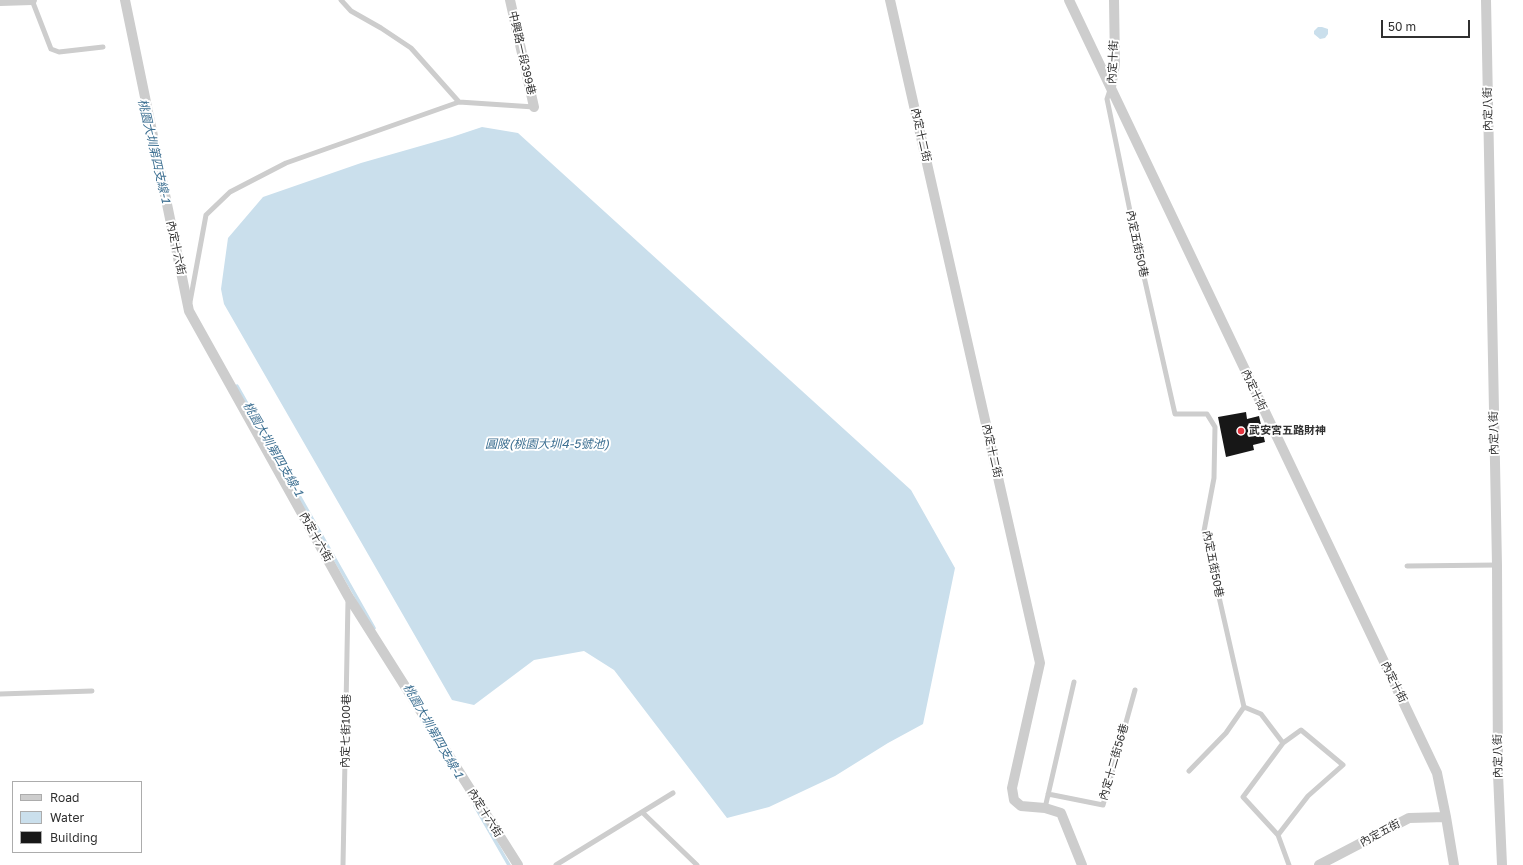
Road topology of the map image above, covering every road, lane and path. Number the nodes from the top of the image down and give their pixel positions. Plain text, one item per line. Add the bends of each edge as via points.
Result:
1 (32, 0) edge
2 (125, 0) edge
3 (341, 0) edge
4 (510, 0) edge
5 (890, 0) edge
6 (1069, 0) edge
7 (1114, 0) edge
8 (1486, 0) edge
9 (0, 1) edge
10 (103, 47) dead end
11 (1111, 87) junction
12 (458, 102) junction
13 (534, 107) joint
14 (189, 311) junction
15 (1497, 565) junction
16 (1407, 566) dead end
17 (348, 596) junction
18 (1074, 682) dead end
19 (1135, 690) dead end
20 (92, 691) dead end
21 (0, 694) edge
22 (1244, 707) junction
23 (1283, 743) junction
24 (1189, 771) dead end
25 (673, 793) dead end
26 (1048, 794) junction
27 (1045, 808) junction
28 (642, 812) junction
29 (1446, 817) junction
30 (1278, 835) junction
31 (343, 865) edge
32 (518, 865) edge
33 (556, 865) edge
34 (697, 865) edge
35 (1082, 865) edge
36 (1289, 865) edge
37 (1319, 865) edge
38 (1454, 865) edge
39 (1502, 865) edge

1 - 9 street
1 - 10 lane via 51,49 59,52
2 - 14 street, 內定十六街
3 - 12 lane via 351,11 411,48
4 - 13 street, 中興路一段399巷
5 - 27 street, 內定十二街 via 1040,664 1012,788 1014,800 1021,806
6 - 11 street
7 - 11 street, 內定十街 via 1115,64
8 - 15 street, 內定八街
11 - 22 lane, 內定五街50巷 via 1108,99 1138,250 1175,414 1207,414 1215,427 1214,478 1204,531
11 - 29 street, 內定十街 via 1437,773
12 - 13 lane
12 - 14 lane via 286,163 230,192 206,215
14 - 17 street, 內定十六街
15 - 16 lane
15 - 39 street, 內定八街 via 1498,774
17 - 31 lane, 內定七街100巷
17 - 32 street, 內定十六街
18 - 26 lane
19 - 26 lane, 內定十二街56巷 via 1103,805
20 - 21 lane
22 - 23 lane via 1261,714
22 - 24 lane via 1226,733
23 - 30 lane via 1243,797
23 - 30 lane via 1301,730 1343,765 1308,796
25 - 28 lane
26 - 27 lane
27 - 35 street, 內定十二街 via 1062,813
28 - 33 lane
28 - 34 lane
29 - 37 street, 內定五街 via 1409,818
29 - 38 street, 內定十街
30 - 36 lane

